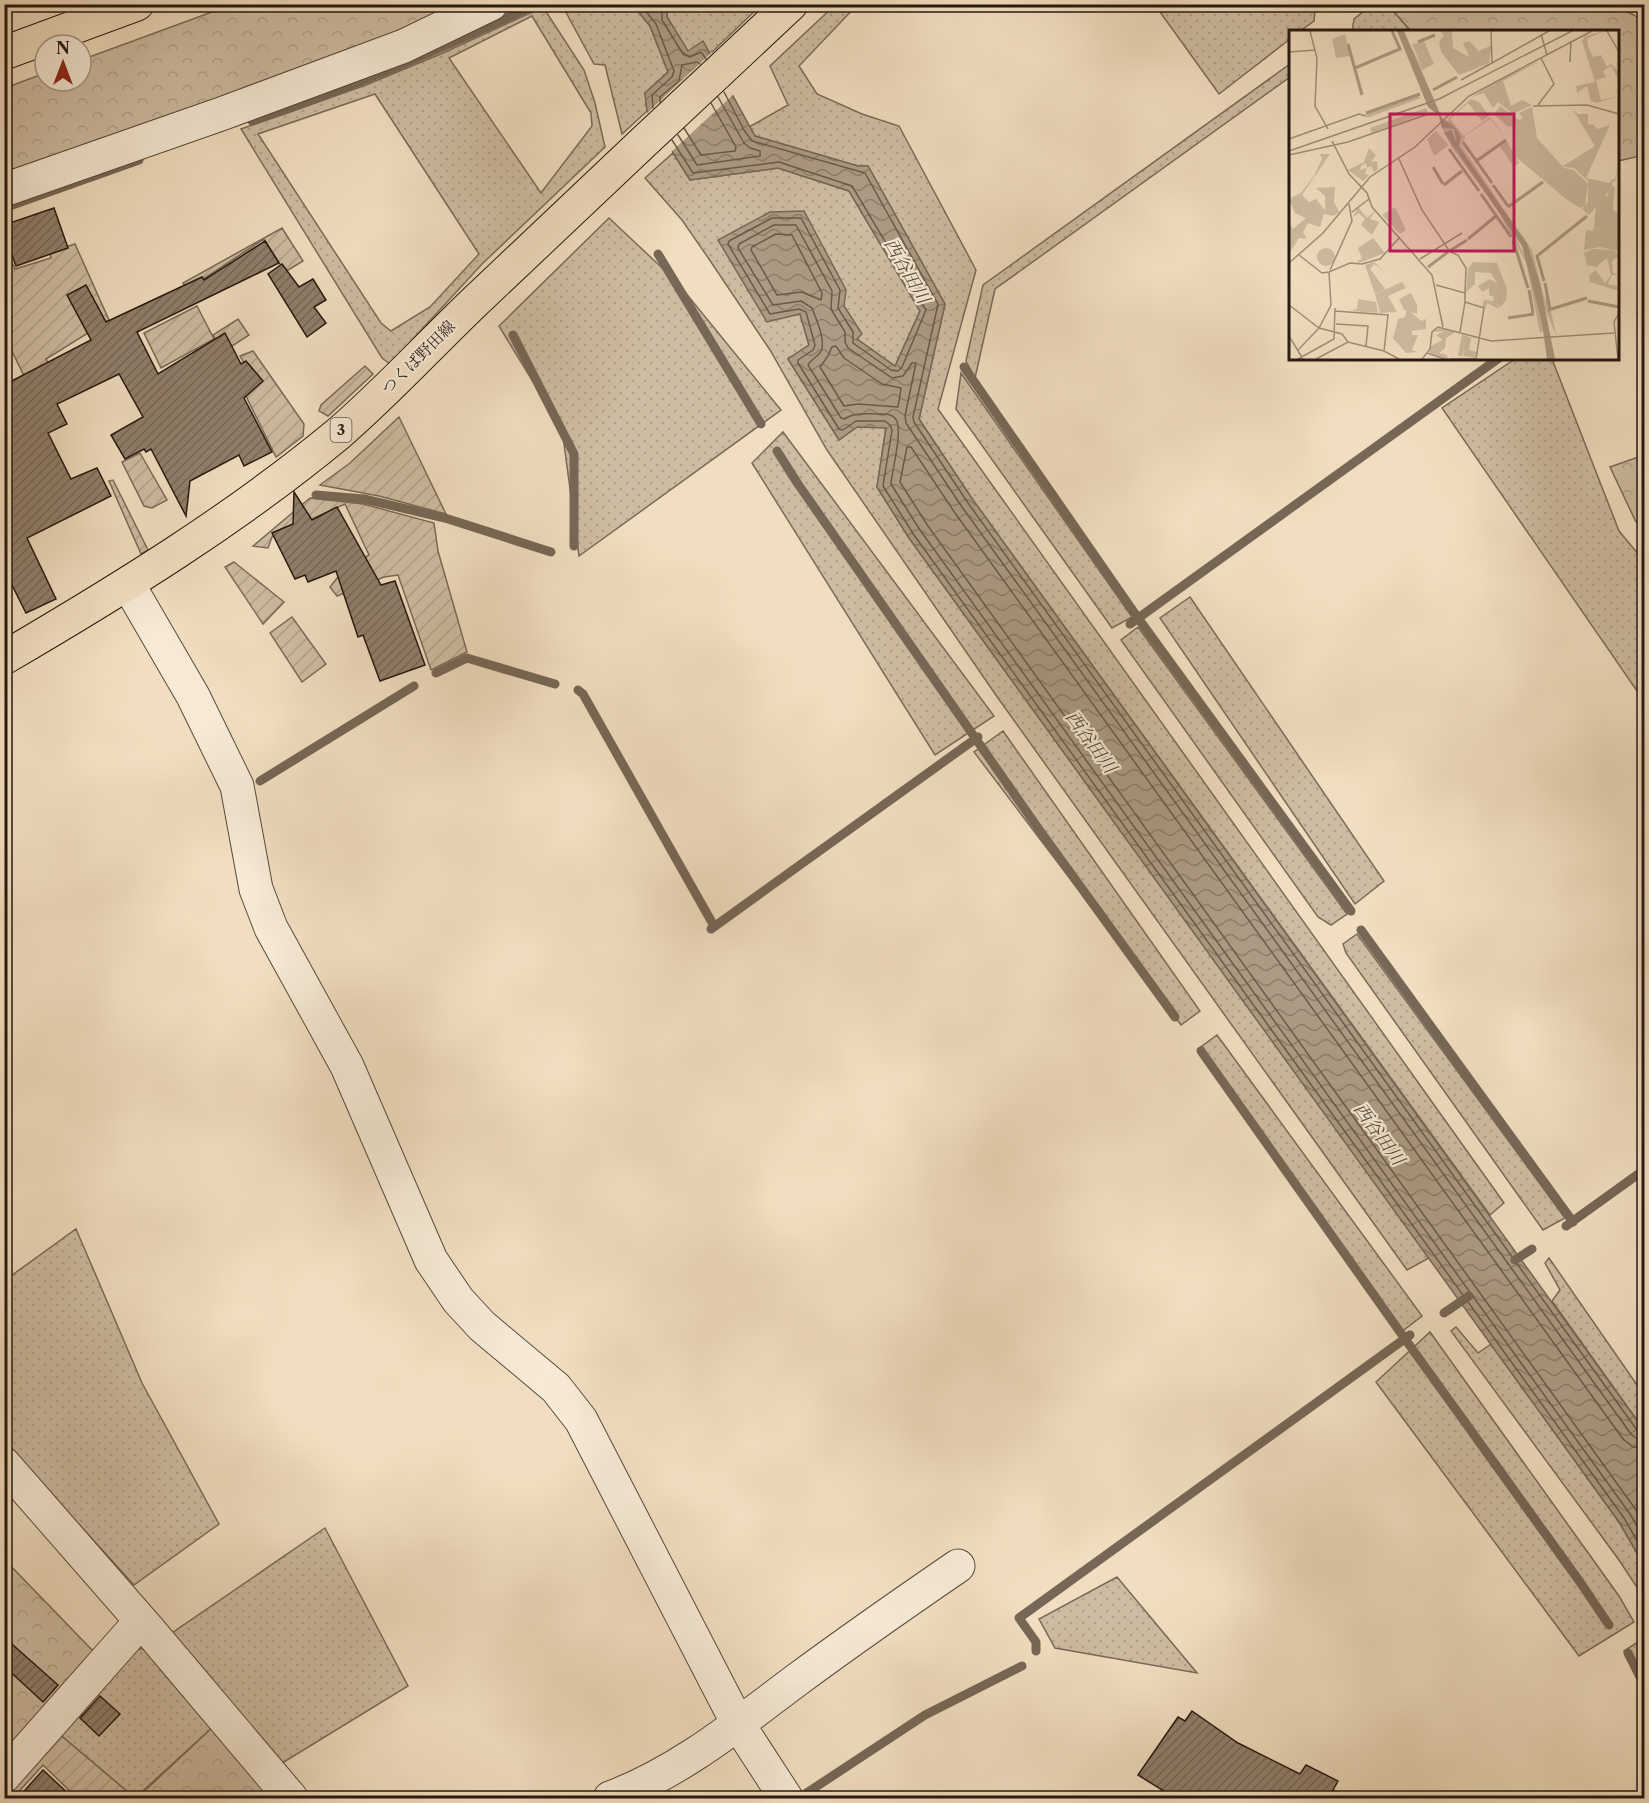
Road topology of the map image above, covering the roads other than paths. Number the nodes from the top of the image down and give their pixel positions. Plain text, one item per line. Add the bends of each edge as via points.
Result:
1 (137, 4) edge
2 (491, 4) edge
3 (791, 4) edge
4 (4, 53) edge
5 (4, 190) edge
6 (128, 584) junction
7 (4, 658) edge
8 (4, 1464) edge
9 (958, 1566) dead end
10 (141, 1621) junction
11 (738, 1724) junction
12 (4, 1776) edge
13 (291, 1798) edge
14 (610, 1798) edge
15 (786, 1798) edge

1 - 4 main road
2 - 5 street via 404,46
3 - 6 main road, つくば野田線 / 3 via 339,433 248,504
6 - 7 main road, つくば野田線 / 3
6 - 11 street via 193,696 237,786 256,889 271,928 347,1066 430,1260 474,1317 555,1388 581,1420
8 - 10 street
9 - 11 street
10 - 12 street
10 - 13 street
11 - 14 street via 688,1760
11 - 15 street

